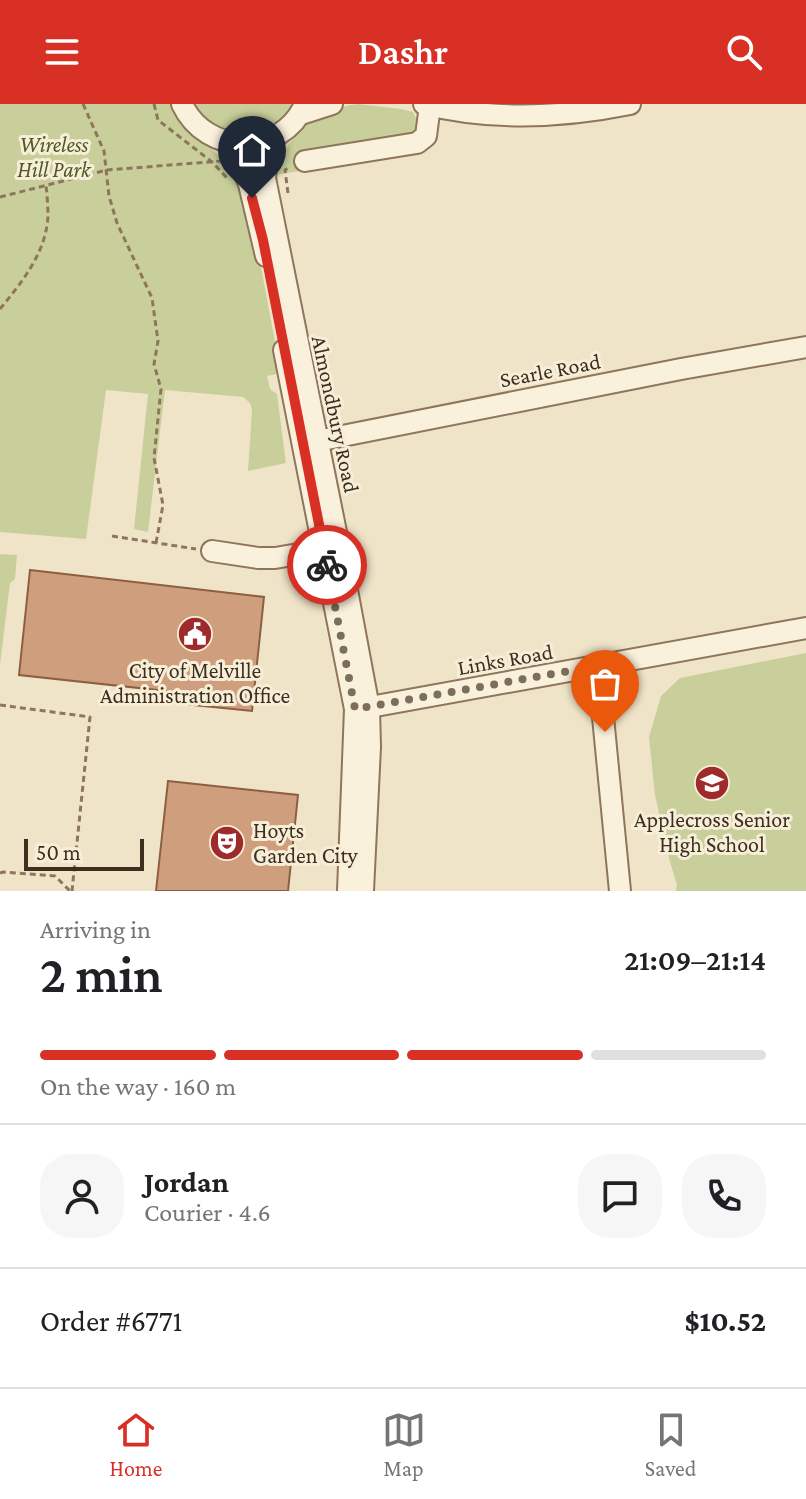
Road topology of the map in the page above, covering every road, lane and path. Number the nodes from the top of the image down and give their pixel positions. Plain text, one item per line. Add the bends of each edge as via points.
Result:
1 (83, 104) edge
2 (154, 104) edge
3 (182, 104) edge
4 (332, 104) edge
5 (630, 104) edge
6 (427, 105) edge
7 (303, 109) edge
8 (269, 139) junction
9 (232, 144) junction
10 (305, 161) joint
11 (107, 170) junction
12 (46, 185) junction
13 (0, 197) edge
14 (288, 197) dead end
15 (0, 309) edge
16 (806, 347) edge
17 (310, 442) junction
18 (112, 536) dead end
19 (156, 543) junction
20 (332, 548) junction
21 (212, 551) joint
22 (806, 628) edge
23 (598, 666) junction
24 (0, 705) edge
25 (362, 708) junction
26 (2, 872) edge
27 (71, 891) edge
28 (348, 891) edge
29 (363, 891) edge
30 (620, 891) edge

1 - 11 path
2 - 11 path via 158,120 212,162
3 - 9 street via 201,130
4 - 7 street
5 - 6 street via 529,117
6 - 10 street via 426,136 417,143
7 - 8 street
8 - 9 street
8 - 17 street, Almondbury Road via 265,178
9 - 17 street, Almondbury Road via 249,184
10 - 14 path via 285,170
11 - 12 path
11 - 19 path via 117,223 152,298 158,341 154,364 161,389 154,458 163,505
12 - 13 path
12 - 15 path via 48,217 42,246
16 - 17 street, Searle Road
17 - 20 street, Almondbury Road
18 - 19 path
19 - 21 path
20 - 21 street via 275,558
20 - 25 street, Almondbury Road
22 - 23 street, Links Road
23 - 25 street, Links Road
23 - 30 street
24 - 27 path via 90,717
25 - 28 street, Almondbury Road
25 - 29 street, Almondbury Road via 370,747
26 - 27 path via 55,876

